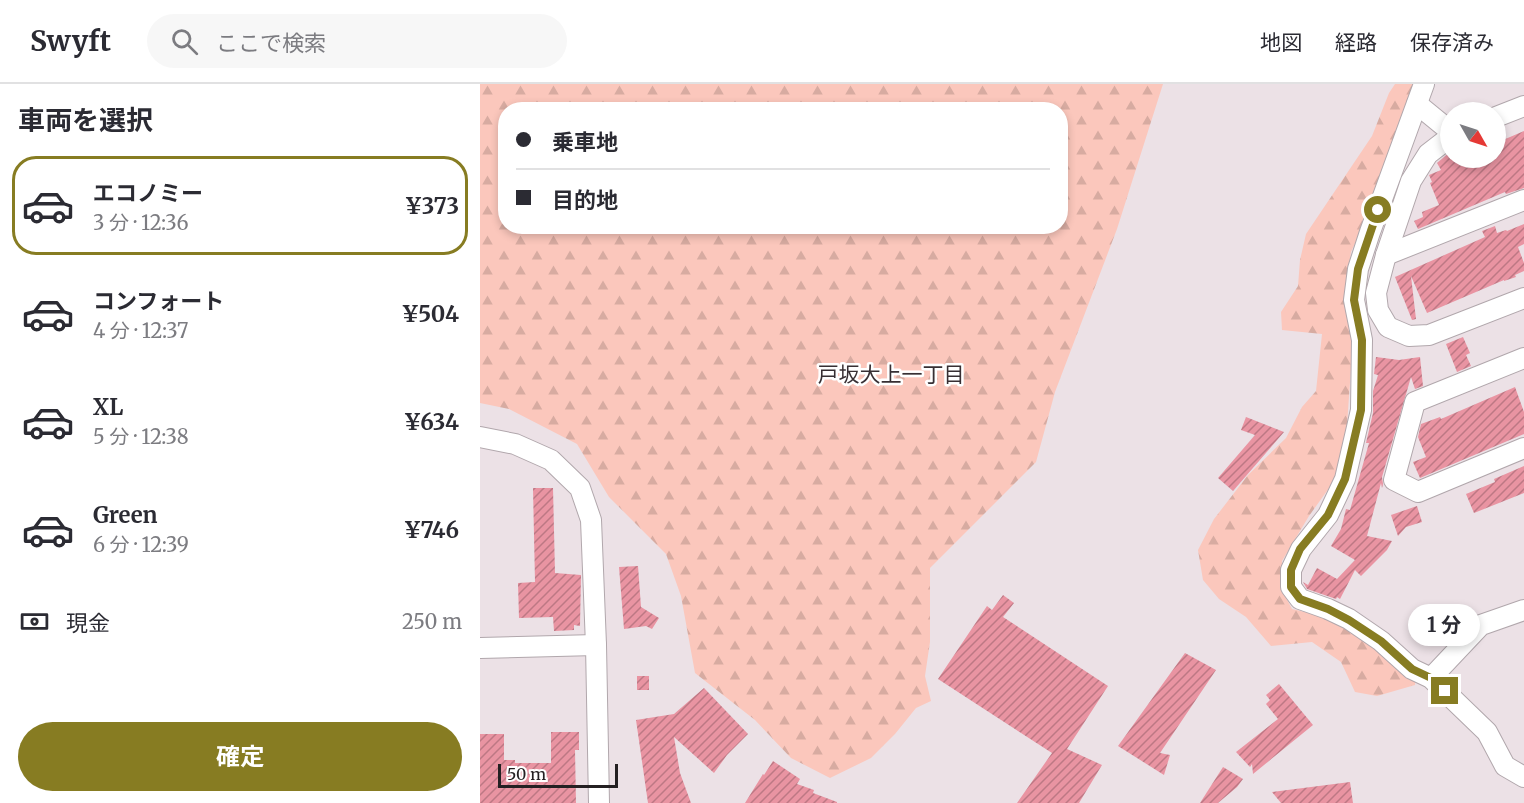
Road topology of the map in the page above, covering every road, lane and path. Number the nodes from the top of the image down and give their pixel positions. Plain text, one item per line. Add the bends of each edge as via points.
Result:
1 (1424, 84) edge
2 (1417, 104) junction
3 (1524, 106) edge
4 (1506, 113) edge
5 (1440, 123) edge
6 (1440, 145) edge
7 (1524, 200) edge
8 (1386, 255) junction
9 (1524, 298) edge
10 (1524, 358) edge
11 (480, 437) edge
12 (1524, 448) edge
13 (1524, 610) edge
14 (596, 645) junction
15 (480, 648) edge
16 (1431, 678) junction
17 (1524, 777) edge
18 (599, 803) edge

1 - 2 street
2 - 5 street
2 - 16 street via 1358,269 1354,300 1362,340 1361,410 1345,479 1328,515 1300,549 1291,570 1291,587 1300,599 1349,620 1381,641 1412,669
3 - 4 street
6 - 8 street via 1428,154 1411,181
7 - 8 street
8 - 9 street via 1376,293 1378,310 1388,327 1409,336 1429,335
10 - 12 street via 1415,402 1394,480 1418,492
11 - 14 street via 515,444 551,460 580,488 591,520
13 - 16 street via 1481,625
14 - 15 street
14 - 18 street
16 - 17 street via 1487,732 1505,766

